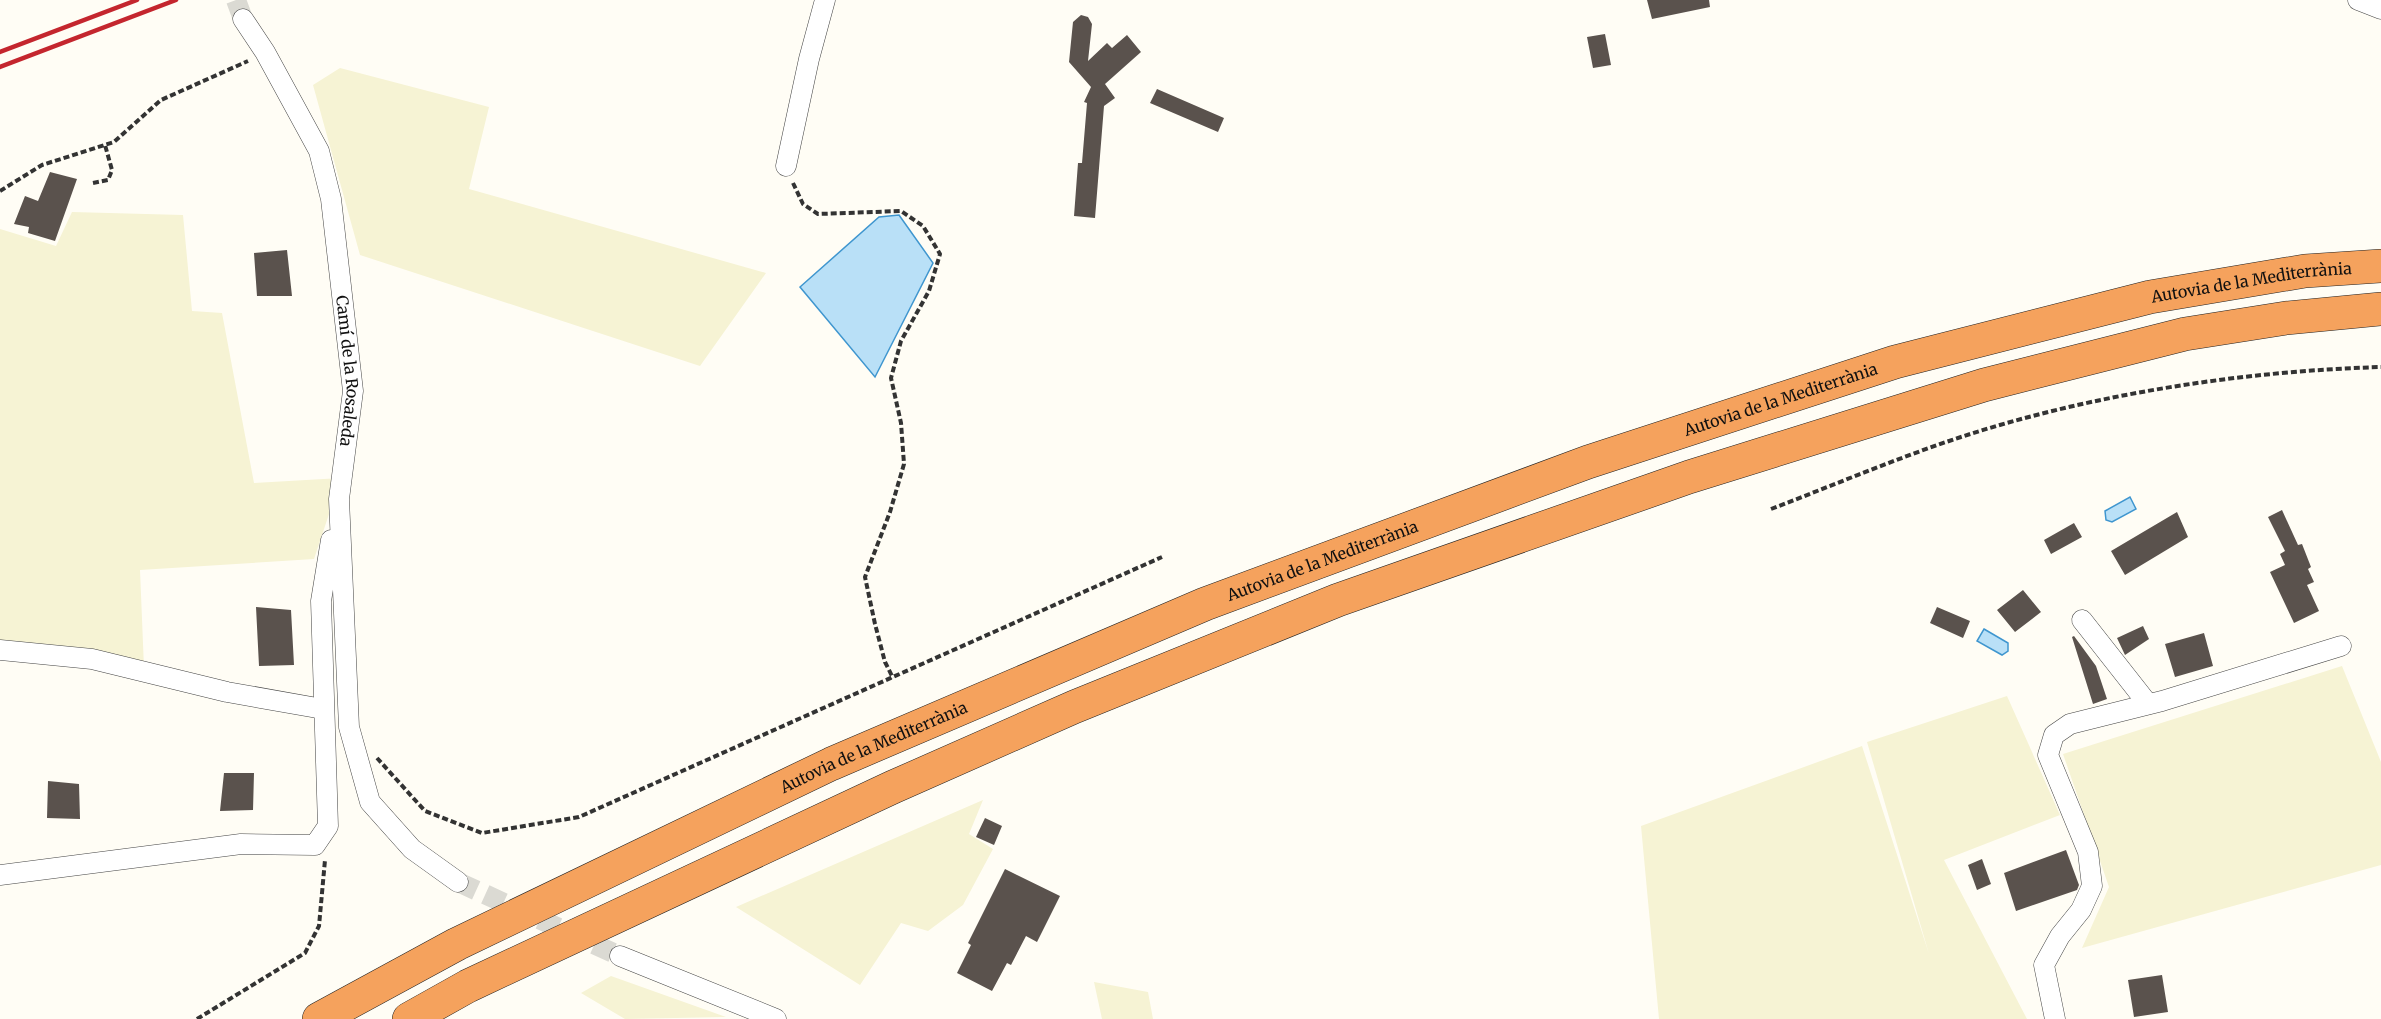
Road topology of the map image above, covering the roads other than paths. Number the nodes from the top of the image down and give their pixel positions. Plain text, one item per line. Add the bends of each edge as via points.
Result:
1 (825, 0) edge
2 (2358, 0) edge
3 (2381, 9) edge
4 (243, 19) tunnel mouth
5 (786, 166) road end
6 (2381, 266) edge
7 (2381, 309) edge
8 (339, 499) junction
9 (2082, 620) dead end
10 (2341, 646) dead end
11 (0, 650) edge
12 (2148, 704) junction
13 (323, 709) junction
14 (0, 875) edge
15 (458, 882) tunnel mouth
16 (620, 956) tunnel mouth
17 (320, 1019) edge
18 (409, 1019) edge
19 (776, 1019) edge
20 (2055, 1019) edge

1 - 5 street
2 - 3 street
4 - 8 street, Camí de la Rosaleda via 319,151 331,200 353,391
6 - 17 highway, Autovia de la Mediterrània via 2305,272 2150,297 1895,362 1588,462 1205,604 831,764 458,944
7 - 18 highway via 2286,318 2185,334 1984,385 1689,477 1338,600 1074,707 893,787 468,986
8 - 13 street via 321,601
8 - 15 street, Camí de la Rosaleda via 348,727 370,802 412,849
9 - 12 street
10 - 12 street
11 - 13 street via 92,659 227,692
12 - 20 street via 2070,723 2054,735 2048,755 2088,852 2092,886 2081,910 2044,965
13 - 14 street via 328,826 315,845 241,844
16 - 19 street

